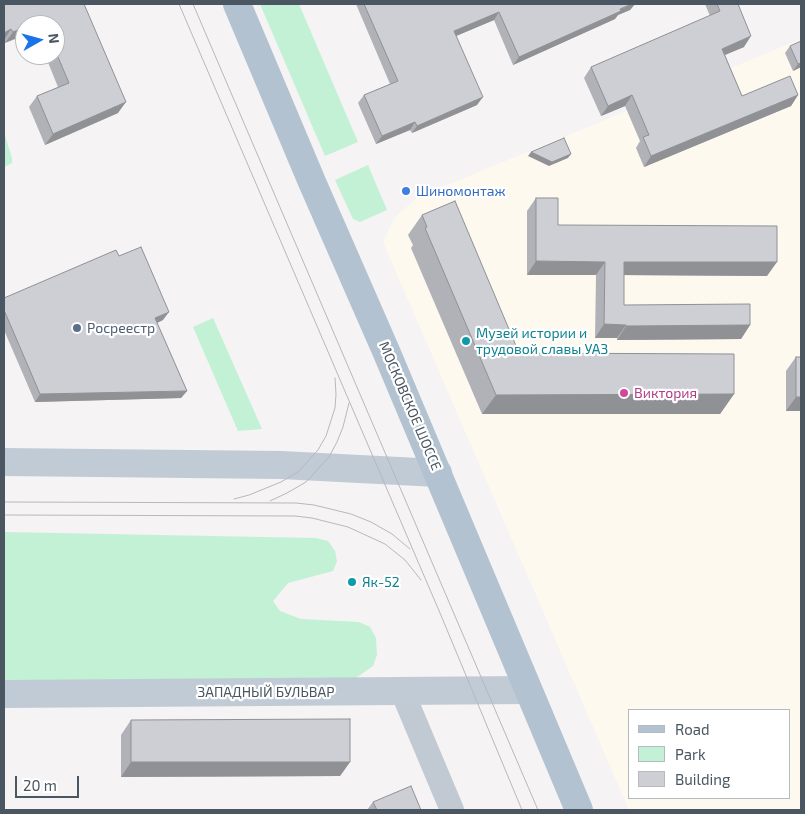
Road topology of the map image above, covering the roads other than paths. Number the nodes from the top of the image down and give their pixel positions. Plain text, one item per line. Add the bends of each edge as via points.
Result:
1 (237, 4) edge
2 (4, 462) edge
3 (438, 473) junction
4 (528, 690) junction
5 (402, 691) junction
6 (4, 694) edge
7 (452, 810) edge
8 (579, 810) edge

1 - 3 main road, МОСКОВСКОЕ ШОССЕ
2 - 3 street via 247,464
3 - 4 main road, МОСКОВСКОЕ ШОССЕ
4 - 5 street, ЗАПАДНЫЙ БУЛЬВАР
4 - 8 main road, МОСКОВСКОЕ ШОССЕ
5 - 6 street, ЗАПАДНЫЙ БУЛЬВАР
5 - 7 street

